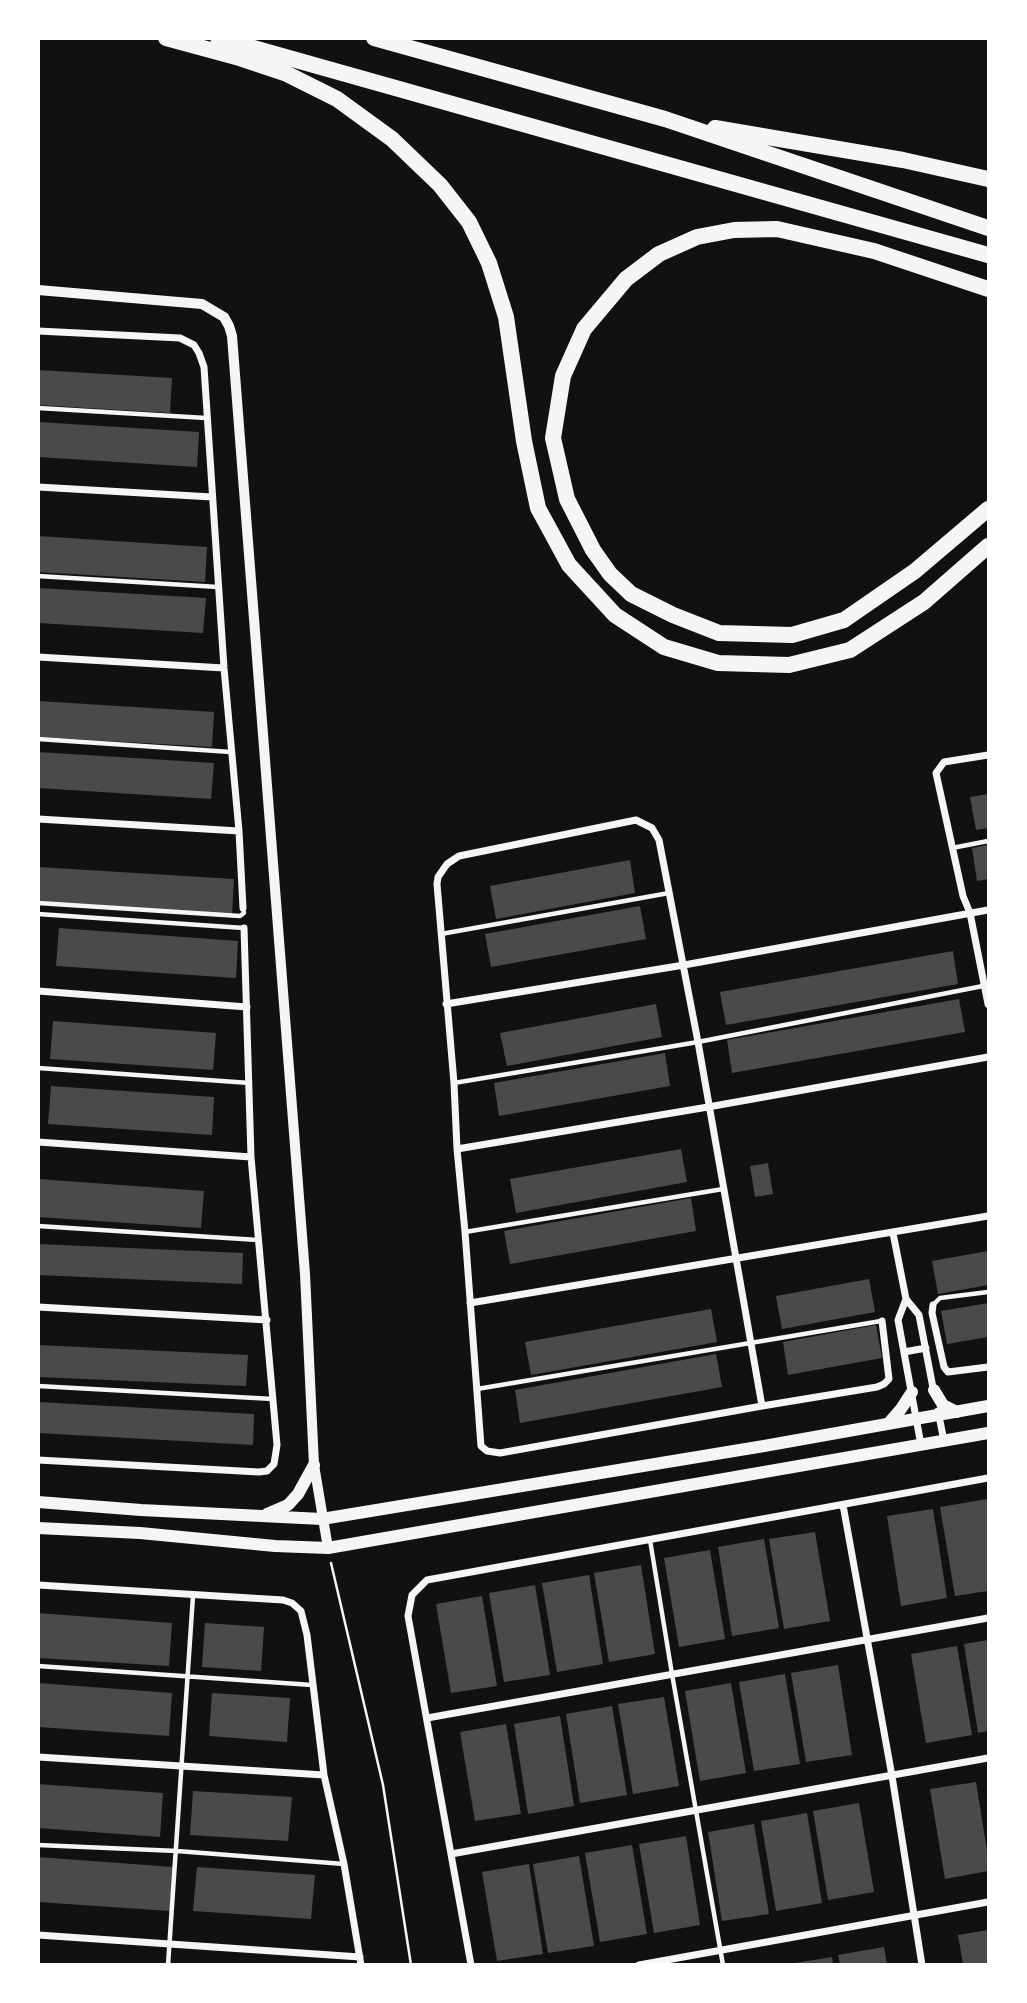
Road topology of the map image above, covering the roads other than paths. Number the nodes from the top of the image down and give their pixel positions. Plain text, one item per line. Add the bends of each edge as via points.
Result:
1 (166, 38) edge
2 (218, 38) edge
3 (374, 38) edge
4 (664, 119) junction
5 (989, 179) edge
6 (989, 228) edge
7 (989, 255) edge
8 (989, 289) edge
9 (38, 290) edge
10 (38, 331) edge
11 (38, 408) edge
12 (206, 418) junction
13 (38, 488) edge
14 (212, 498) junction
15 (989, 509) edge
16 (989, 545) edge
17 (38, 576) edge
18 (218, 587) junction
19 (38, 657) edge
20 (224, 668) junction
21 (38, 739) edge
22 (231, 752) junction
23 (989, 755) edge
24 (38, 819) edge
25 (239, 831) junction
26 (989, 841) edge
27 (951, 849) junction
28 (669, 893) junction
29 (38, 903) edge
30 (243, 908) joint
31 (989, 910) edge
32 (970, 913) junction
33 (38, 914) edge
34 (244, 928) joint
35 (441, 934) junction
36 (684, 965) junction
37 (987, 985) edge
38 (38, 991) edge
39 (446, 1004) junction
40 (989, 1004) edge
41 (247, 1007) junction
42 (698, 1042) junction
43 (989, 1057) edge
44 (38, 1068) edge
45 (250, 1083) junction
46 (454, 1083) junction
47 (708, 1107) junction
48 (38, 1142) edge
49 (457, 1149) junction
50 (251, 1157) junction
51 (724, 1189) junction
52 (989, 1216) edge
53 (38, 1226) edge
54 (465, 1232) junction
55 (893, 1233) junction
56 (259, 1240) junction
57 (737, 1258) junction
58 (989, 1292) edge
59 (906, 1299) junction
60 (470, 1303) junction
61 (933, 1305) joint
62 (38, 1307) edge
63 (267, 1320) junction
64 (882, 1321) joint
65 (751, 1343) junction
66 (926, 1348) junction
67 (904, 1352) junction
68 (989, 1367) edge
69 (38, 1386) edge
70 (477, 1389) junction
71 (934, 1390) junction
72 (912, 1392) junction
73 (273, 1399) junction
74 (762, 1406) junction
75 (989, 1406) edge
76 (958, 1412) junction
77 (939, 1415) junction
78 (916, 1419) junction
79 (888, 1424) junction
80 (989, 1433) edge
81 (944, 1441) junction
82 (921, 1445) junction
83 (38, 1460) edge
84 (314, 1465) junction
85 (989, 1478) edge
86 (38, 1502) edge
87 (843, 1505) junction
88 (264, 1516) junction
89 (322, 1519) junction
90 (38, 1528) edge
91 (650, 1539) junction
92 (328, 1548) junction
93 (38, 1585) edge
94 (193, 1596) junction
95 (989, 1618) edge
96 (867, 1640) junction
97 (38, 1666) edge
98 (672, 1674) junction
99 (187, 1676) junction
100 (312, 1685) junction
101 (427, 1718) junction
102 (38, 1757) edge
103 (989, 1758) edge
104 (183, 1766) junction
105 (324, 1775) junction
106 (892, 1776) junction
107 (696, 1810) junction
108 (38, 1845) edge
109 (177, 1851) junction
110 (451, 1854) junction
111 (344, 1864) junction
112 (989, 1902) edge
113 (914, 1915) junction
114 (38, 1935) edge
115 (170, 1945) junction
116 (721, 1950) junction
117 (361, 1961) edge
118 (168, 1965) edge
119 (471, 1965) edge
120 (639, 1965) edge
121 (723, 1965) edge
122 (922, 1965) edge

1 - 16 highway via 287,74 337,99 392,139 440,186 469,222 489,263 506,317 538,508 569,565 615,615 664,647 718,663 777,665 850,650 924,602
2 - 7 highway
3 - 4 highway
4 - 5 highway
4 - 6 highway
8 - 15 highway via 874,251 777,229 697,237 659,254 626,279 584,329 563,376 553,438 567,499 610,574 631,594 719,633 792,635 844,620 915,571
9 - 84 street via 202,304 224,317 232,336 305,1275
10 - 12 street via 180,338 194,345 204,367
11 - 12 lane
12 - 14 street
13 - 14 street
14 - 18 street
17 - 18 lane
18 - 20 street
19 - 20 street
20 - 22 street
21 - 22 lane
22 - 25 street
23 - 27 street via 944,762 936,773
24 - 25 street
25 - 30 street
26 - 27 lane
27 - 32 street
28 - 35 lane
28 - 35 street via 659,840 653,828 636,820 458,856 438,877
28 - 36 street
29 - 30 lane via 240,916
31 - 32 street
32 - 36 street
32 - 37 street
33 - 34 lane
34 - 41 street
35 - 39 street
36 - 39 street
36 - 42 street
37 - 40 street
37 - 42 lane
38 - 41 street
39 - 46 street
41 - 45 street
42 - 46 lane
42 - 47 street
43 - 47 street
44 - 45 lane
45 - 50 street
46 - 49 street
47 - 49 street
47 - 51 street
48 - 50 street
49 - 54 street
50 - 56 street
51 - 54 lane
51 - 57 street
52 - 55 street
53 - 56 lane
54 - 60 street
55 - 57 street
55 - 59 street
56 - 63 street
57 - 60 street
57 - 65 street
58 - 61 lane via 940,1298
59 - 66 street via 919,1315
59 - 67 street via 898,1320
60 - 70 street
61 - 68 street via 948,1372
62 - 63 street
63 - 73 street
64 - 65 lane
64 - 74 street via 889,1379 884,1384
65 - 70 lane
65 - 74 street
66 - 67 street
66 - 71 street
67 - 72 street
69 - 73 lane
70 - 74 street via 481,1446 500,1453
71 - 76 main road via 943,1405
71 - 77 street
72 - 78 street
72 - 79 main road
73 - 83 street via 277,1454 267,1471
75 - 76 main road
76 - 77 main road
77 - 78 main road
77 - 81 street
78 - 79 main road
78 - 82 street
79 - 89 main road
80 - 81 main road
81 - 82 main road
82 - 92 main road
84 - 88 main road via 288,1505
84 - 89 street
85 - 87 street
86 - 88 main road
87 - 91 street
87 - 96 street
88 - 89 main road
89 - 92 street
90 - 92 main road
91 - 98 lane
91 - 101 street via 427,1580 412,1595 408,1616
93 - 94 street
94 - 99 lane
94 - 100 street via 292,1603 300,1611 307,1635
95 - 96 street
96 - 98 street
96 - 106 street
97 - 99 lane
98 - 101 street
98 - 107 lane
99 - 100 lane
99 - 104 lane
100 - 105 street
101 - 110 street
102 - 104 street
103 - 106 street
104 - 105 street
104 - 109 lane
105 - 111 street
106 - 107 street
106 - 113 street
107 - 110 street
107 - 116 lane
108 - 109 lane
109 - 111 lane
109 - 115 lane
110 - 119 street
111 - 117 street
112 - 113 street
113 - 116 street
113 - 122 street
114 - 115 street
115 - 117 street
115 - 118 lane
116 - 120 street
116 - 121 lane

